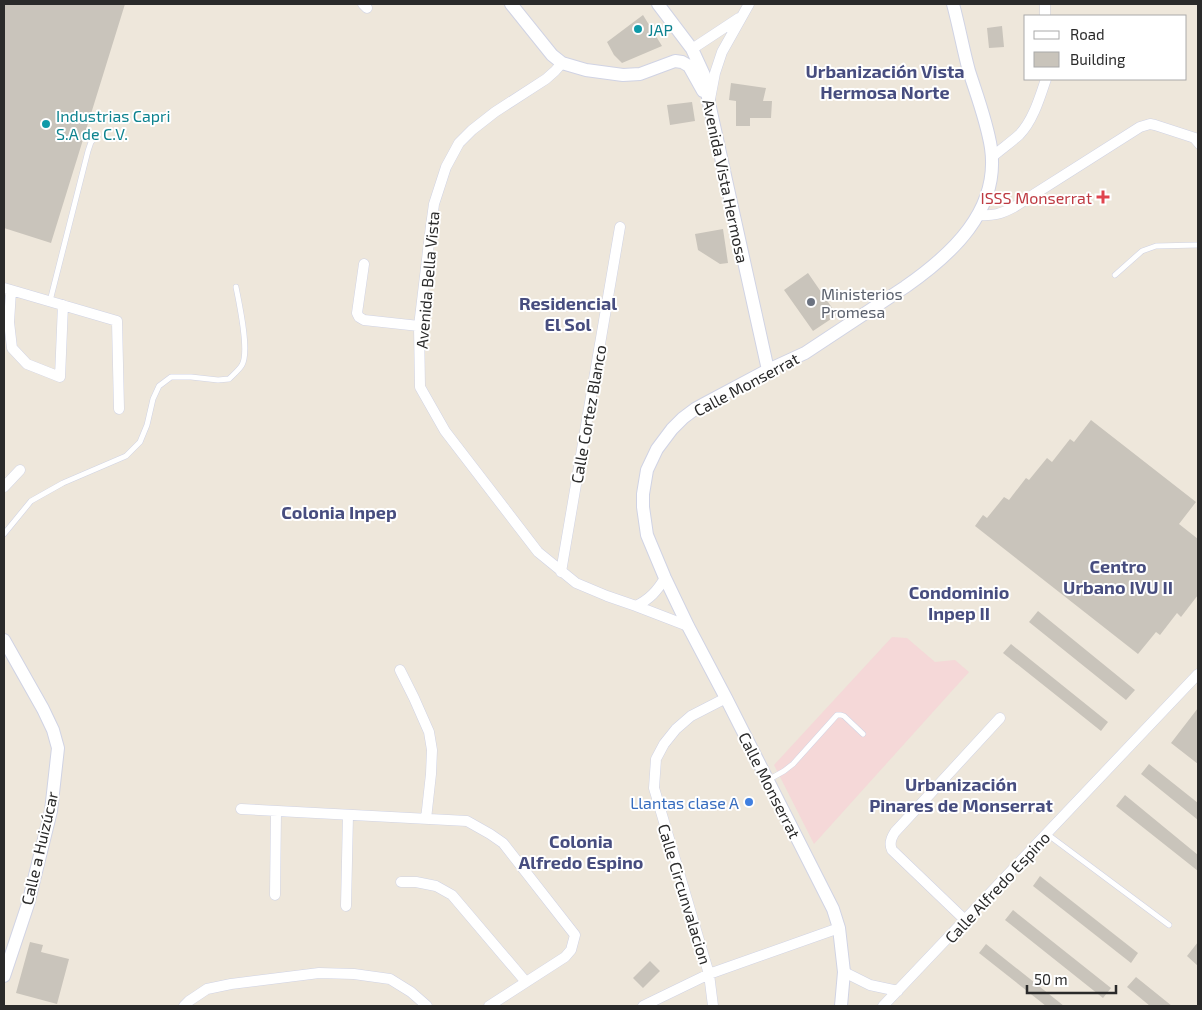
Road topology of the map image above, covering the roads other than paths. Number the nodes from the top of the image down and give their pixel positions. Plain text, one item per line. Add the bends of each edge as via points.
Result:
1 (511, 4) edge
2 (749, 4) edge
3 (953, 4) edge
4 (661, 8) edge
5 (742, 16) junction
6 (692, 49) junction
7 (675, 61) junction
8 (562, 63) junction
9 (1046, 80) edge
10 (709, 103) junction
11 (98, 135) dead end
12 (1194, 138) edge
13 (1198, 146) edge
14 (992, 157) junction
15 (978, 215) junction
16 (620, 227) dead end
17 (1198, 245) edge
18 (364, 264) dead end
19 (1115, 275) dead end
20 (236, 287) dead end
21 (7, 290) edge
22 (50, 302) junction
23 (63, 306) junction
24 (419, 326) junction
25 (768, 370) junction
26 (119, 409) dead end
27 (20, 470) dead end
28 (4, 486) edge
29 (4, 534) edge
30 (562, 572) junction
31 (665, 578) junction
32 (636, 606) junction
33 (688, 626) junction
34 (4, 640) edge
35 (400, 670) dead end
36 (1198, 674) edge
37 (726, 698) junction
38 (1000, 718) dead end
39 (863, 734) dead end
40 (768, 780) junction
41 (241, 810) dead end
42 (276, 811) junction
43 (348, 815) junction
44 (426, 819) junction
45 (1047, 833) junction
46 (401, 882) dead end
47 (275, 896) dead end
48 (346, 906) dead end
49 (965, 920) junction
50 (1169, 925) dead end
51 (839, 928) junction
52 (844, 972) junction
53 (709, 974) junction
54 (4, 976) edge
55 (526, 982) junction
56 (898, 991) junction
57 (184, 1006) edge
58 (427, 1006) edge
59 (489, 1006) edge
60 (643, 1006) edge
61 (713, 1006) edge
62 (841, 1006) edge
63 (882, 1006) edge

1 - 8 street
2 - 5 street
3 - 14 street, Calle Monserrat
4 - 6 street, Avenida Vista Hermosa
4 - 7 street via 681,45
5 - 6 street
5 - 10 street via 722,52
6 - 10 street, Avenida Vista Hermosa via 704,75
7 - 8 street via 640,74 623,75
7 - 10 street via 689,66
8 - 24 street, Avenida Bella Vista via 546,79 476,126 453,153 434,204
9 - 14 street via 1028,123
10 - 25 street, Avenida Vista Hermosa
11 - 22 lane via 88,151
12 - 13 lane
12 - 15 street via 1155,125 1145,125 1014,207 991,216
14 - 15 street, Calle Monserrat via 988,190
15 - 25 street, Calle Monserrat via 959,242 919,278 805,353
16 - 30 street, Calle Cortez Blanco
17 - 19 lane via 1156,246 1142,251
18 - 24 street via 357,313 360,317
20 - 29 lane via 245,344 243,363 229,379 171,377 159,386 140,442 126,456 63,483 31,501
21 - 22 street
21 - 23 street via 12,348 27,364 60,377
22 - 23 street
23 - 26 street via 117,321
24 - 30 street, Avenida Bella Vista via 420,387 445,431 538,552
25 - 31 street, Calle Monserrat via 695,409 672,429 657,448 647,470 643,508 647,535
27 - 28 street
30 - 32 street, Avenida Bella Vista via 576,583
31 - 32 street via 653,595
31 - 33 street, Calle Monserrat
32 - 33 street, Avenida Bella Vista
33 - 37 street, Calle Monserrat
34 - 54 street, Calle a Huizúcar via 44,708 58,748 51,811 28,904
35 - 44 street via 429,732 432,750
36 - 45 street, Calle Alfredo Espino
37 - 40 street, Calle Monserrat
37 - 53 street, Calle Circunvalacion via 692,716 676,729 656,759 654,788
38 - 49 street via 895,832 890,846
39 - 40 lane via 844,716 837,715 793,764
40 - 51 street, Calle Monserrat via 833,909
41 - 42 street
42 - 43 street
42 - 47 street
43 - 44 street
43 - 48 street
44 - 55 street via 467,821 503,843 574,934 571,950 564,957
45 - 49 street, Calle Alfredo Espino
45 - 50 lane
46 - 55 street via 436,886 452,895
49 - 56 street, Calle Alfredo Espino
51 - 52 street, Calle Monserrat
51 - 53 street
52 - 56 street via 870,985
52 - 62 street, Calle Monserrat
53 - 60 street
53 - 61 street, Calle Circunvalacion
55 - 59 street
56 - 63 street, Calle Alfredo Espino
57 - 58 street via 207,989 319,973 390,978

